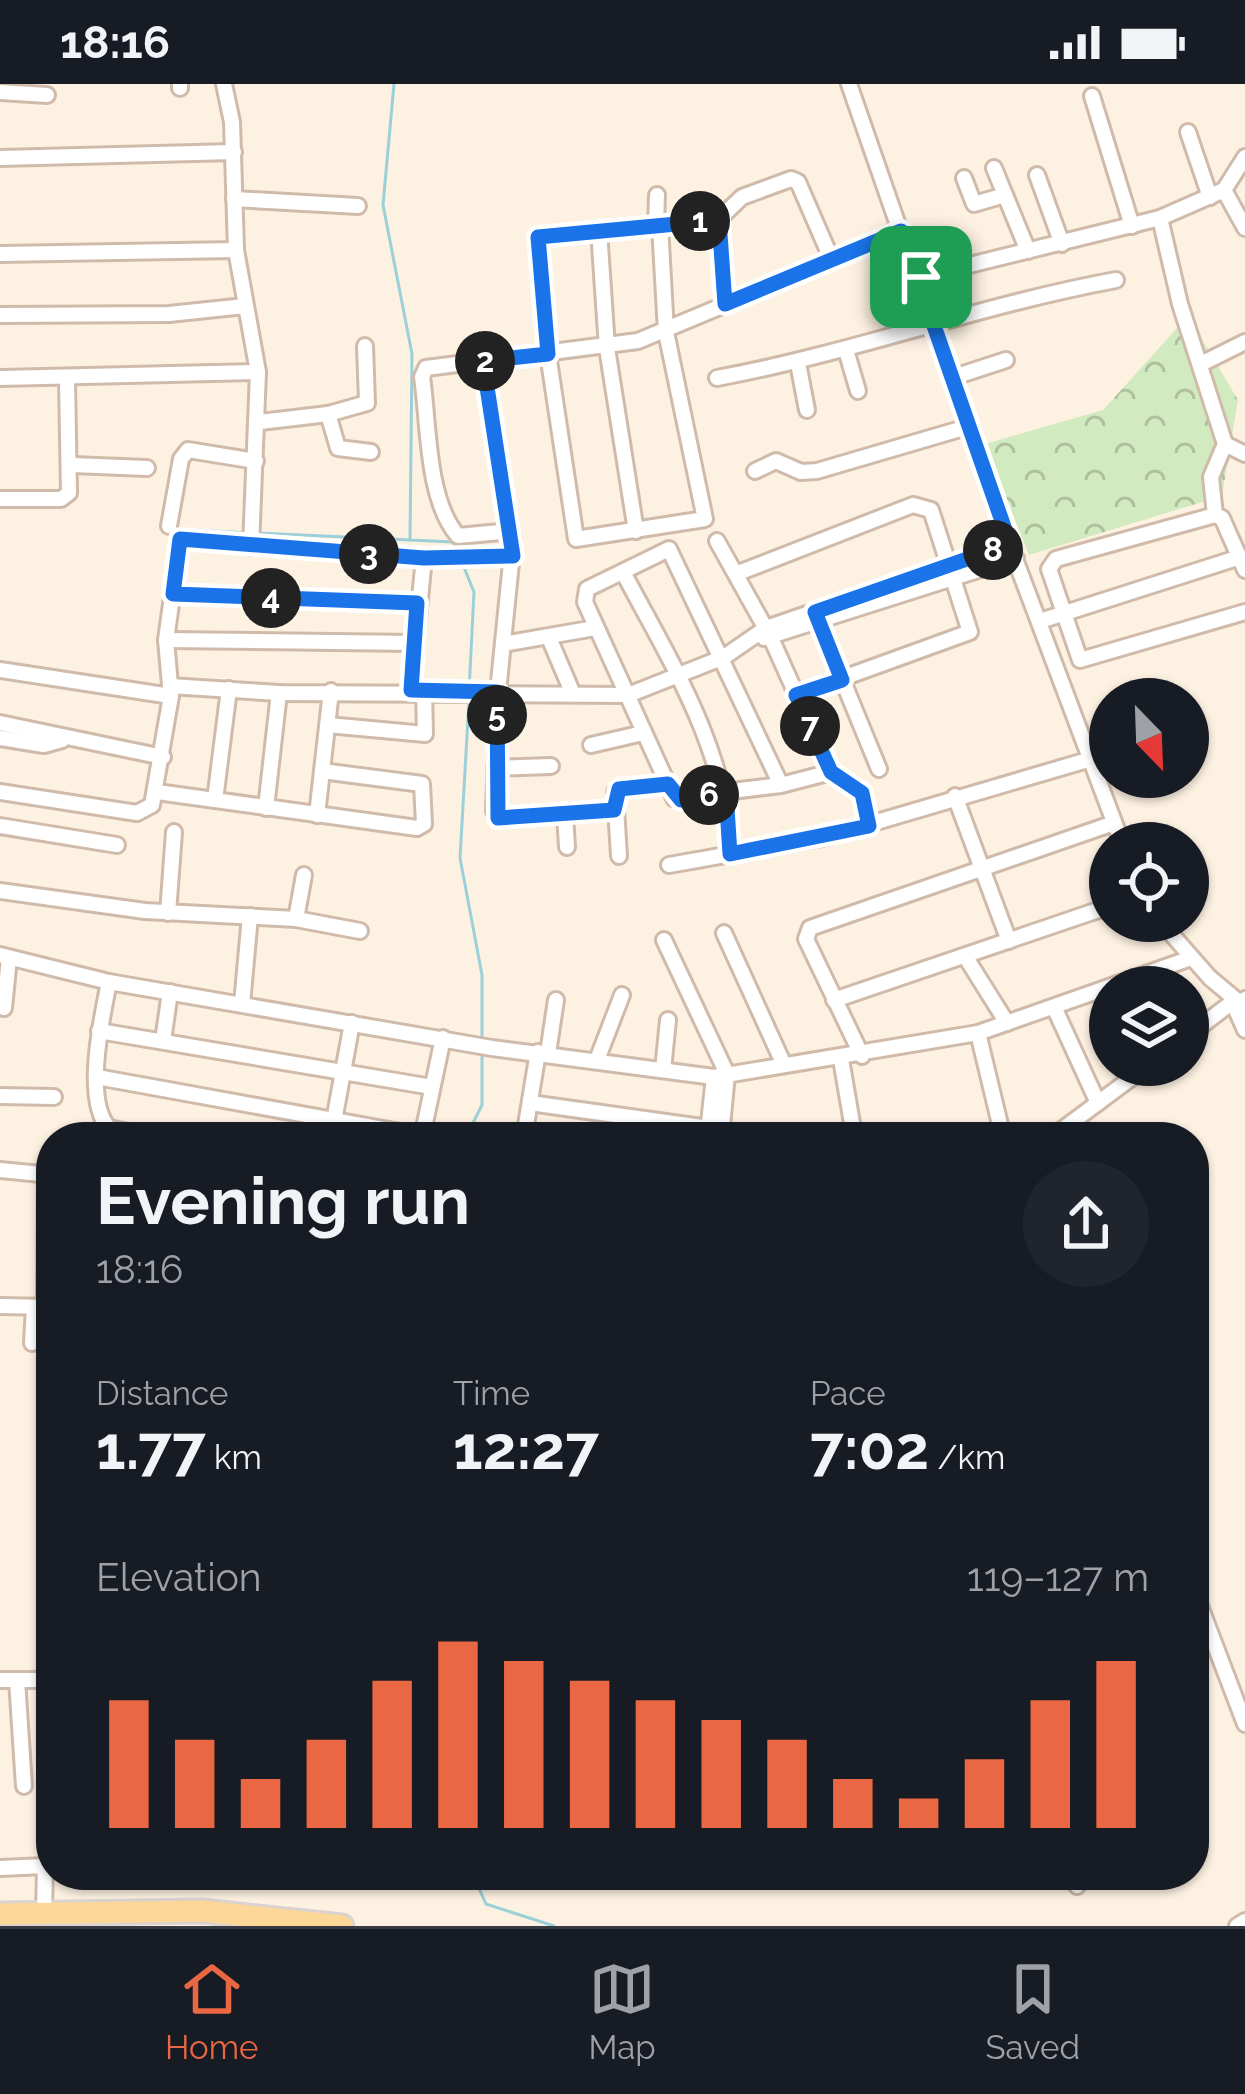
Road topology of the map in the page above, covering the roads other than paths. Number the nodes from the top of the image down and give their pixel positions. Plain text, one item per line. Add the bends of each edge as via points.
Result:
1 (224, 84) edge
2 (849, 84) edge
3 (0, 92) edge
4 (47, 94) dead end
5 (1092, 96) dead end
6 (1188, 131) dead end
7 (234, 152) junction
8 (1245, 157) edge
9 (0, 158) edge
10 (994, 168) dead end
11 (1037, 175) dead end
12 (964, 178) dead end
13 (1217, 194) junction
14 (656, 195) dead end
15 (1005, 195) junction
16 (234, 199) junction
17 (358, 206) dead end
18 (1160, 218) junction
19 (719, 220) junction
20 (658, 225) junction
21 (1132, 226) junction
22 (1245, 227) edge
23 (599, 230) junction
24 (901, 231) junction
25 (1062, 244) junction
26 (236, 250) junction
27 (1028, 251) junction
28 (0, 254) edge
29 (831, 258) junction
30 (921, 277) junction
31 (1116, 280) dead end
32 (725, 304) junction
33 (245, 306) junction
34 (0, 315) edge
35 (935, 320) junction
36 (666, 332) junction
37 (1245, 342) edge
38 (365, 346) dead end
39 (607, 348) junction
40 (846, 350) junction
41 (548, 354) junction
42 (1006, 360) dead end
43 (483, 361) junction
44 (797, 363) junction
45 (1203, 363) junction
46 (258, 372) junction
47 (954, 376) junction
48 (717, 378) dead end
49 (0, 379) edge
50 (67, 380) junction
51 (858, 391) dead end
52 (807, 410) dead end
53 (328, 414) junction
54 (260, 422) junction
55 (968, 428) junction
56 (1225, 444) junction
57 (371, 452) dead end
58 (1245, 454) edge
59 (256, 461) junction
60 (72, 465) junction
61 (147, 468) dead end
62 (755, 471) dead end
63 (0, 499) edge
64 (1215, 514) junction
65 (170, 526) dead end
66 (1245, 526) edge
67 (511, 531) junction
68 (636, 531) junction
69 (1229, 532) junction
70 (251, 537) junction
71 (717, 541) dead end
72 (1013, 551) junction
73 (509, 556) junction
74 (424, 558) junction
75 (1242, 563) edge
76 (623, 572) junction
77 (738, 573) junction
78 (954, 573) junction
79 (173, 594) junction
80 (417, 603) junction
81 (1245, 612) edge
82 (1064, 613) junction
83 (817, 618) junction
84 (1040, 621) junction
85 (595, 628) junction
86 (765, 635) junction
87 (166, 640) junction
88 (550, 640) junction
89 (414, 643) junction
90 (503, 644) junction
91 (724, 657) junction
92 (1080, 660) junction
93 (1058, 668) junction
94 (0, 670) edge
95 (679, 678) junction
96 (842, 680) junction
97 (229, 689) junction
98 (170, 691) junction
99 (331, 691) junction
100 (421, 691) junction
101 (494, 691) junction
102 (279, 693) junction
103 (573, 694) junction
104 (628, 695) junction
105 (796, 695) junction
106 (0, 723) edge
107 (328, 725) junction
108 (644, 733) junction
109 (0, 738) edge
110 (62, 740) junction
111 (591, 745) dead end
112 (163, 757) junction
113 (1089, 757) edge
114 (1089, 760) edge
115 (551, 766) dead end
116 (496, 768) junction
117 (879, 769) dead end
118 (322, 771) junction
119 (831, 772) junction
120 (668, 784) junction
121 (781, 785) junction
122 (0, 792) edge
123 (157, 792) junction
124 (726, 793) junction
125 (955, 796) junction
126 (215, 800) junction
127 (266, 808) junction
128 (614, 810) junction
129 (566, 814) junction
130 (317, 815) junction
131 (0, 826) edge
132 (869, 826) junction
133 (1089, 831) edge
134 (174, 832) dead end
135 (117, 845) dead end
136 (567, 847) dead end
137 (730, 854) junction
138 (619, 856) dead end
139 (669, 866) dead end
140 (980, 868) junction
141 (304, 874) dead end
142 (0, 890) edge
143 (169, 913) junction
144 (1089, 913) edge
145 (250, 916) junction
146 (296, 919) junction
147 (360, 932) dead end
148 (724, 933) dead end
149 (664, 940) dead end
150 (1009, 941) junction
151 (1178, 942) edge
152 (965, 956) junction
153 (5, 957) edge
154 (1191, 958) junction
155 (109, 982) junction
156 (170, 992) junction
157 (622, 994) dead end
158 (556, 1000) dead end
159 (834, 1000) junction
160 (1241, 1002) edge
161 (242, 1004) junction
162 (1054, 1006) junction
163 (4, 1008) dead end
164 (668, 1020) dead end
165 (352, 1022) junction
166 (1007, 1023) junction
167 (1209, 1023) edge
168 (1245, 1030) edge
169 (99, 1031) junction
170 (978, 1033) junction
171 (443, 1038) junction
172 (163, 1041) junction
173 (543, 1053) junction
174 (862, 1056) junction
175 (841, 1059) junction
176 (598, 1060) junction
177 (784, 1065) junction
178 (663, 1070) junction
179 (343, 1072) junction
180 (720, 1076) junction
181 (97, 1077) junction
182 (1121, 1086) edge
183 (432, 1087) junction
184 (0, 1096) edge
185 (54, 1097) dead end
186 (530, 1103) junction
187 (1099, 1103) junction
188 (103, 1122) edge
189 (301, 1122) edge
190 (334, 1122) edge
191 (425, 1122) edge
192 (527, 1122) edge
193 (642, 1122) edge
194 (714, 1122) edge
195 (852, 1122) edge
196 (999, 1122) edge
197 (1073, 1122) edge
198 (0, 1170) edge
199 (36, 1174) edge
200 (0, 1306) edge
201 (36, 1307) edge
202 (36, 1330) edge
203 (32, 1343) dead end
204 (1209, 1628) edge
205 (0, 1680) edge
206 (17, 1680) junction
207 (36, 1680) edge
208 (1244, 1717) edge
209 (24, 1786) dead end
210 (36, 1866) edge
211 (0, 1868) edge
212 (44, 1890) edge
213 (44, 1913) junction
214 (0, 1914) edge
215 (1245, 1921) edge
216 (342, 1926) edge
217 (1238, 1926) edge

1 - 7 street
2 - 24 street
3 - 4 street
5 - 21 street
6 - 13 street
7 - 9 street
7 - 16 street
8 - 13 street
10 - 15 street
11 - 25 street
12 - 15 street via 974,204
13 - 18 street
13 - 22 street
14 - 20 street
15 - 27 street
16 - 17 street
16 - 26 street
18 - 21 street
18 - 45 street
19 - 20 street
19 - 29 street via 752,192 795,180
19 - 32 street
20 - 23 street
20 - 36 street
21 - 25 street
23 - 39 street
23 - 41 street via 537,241
24 - 29 street
24 - 30 street
25 - 27 street
26 - 28 street
26 - 33 street
27 - 30 street
29 - 32 street
30 - 35 street
31 - 35 street
32 - 36 street
33 - 34 street
33 - 46 street
35 - 40 street
35 - 47 street
36 - 39 street
36 - 68 street via 705,519
37 - 45 street
38 - 53 street via 370,400
39 - 41 street
39 - 68 street
40 - 44 street
40 - 51 street
41 - 43 street
41 - 68 street via 576,538
42 - 47 street
43 - 67 street
43 - 67 street via 431,366 422,376 439,494 458,536
44 - 48 street
44 - 52 street
45 - 56 street
46 - 50 street
46 - 54 street
47 - 55 street
49 - 50 street
50 - 60 street
53 - 54 street
53 - 57 street via 338,448
54 - 59 street
55 - 62 street via 818,470 776,461
55 - 72 street
56 - 58 street
56 - 64 street via 1211,477
59 - 65 street via 188,450
59 - 70 street
60 - 61 street
60 - 63 street via 66,496
64 - 69 street
64 - 82 street via 1052,561
66 - 69 street
67 - 73 street
69 - 75 street
70 - 74 street
70 - 79 street via 180,539
71 - 77 street
72 - 78 street
72 - 84 street
73 - 74 street
73 - 90 street
74 - 80 street
75 - 82 street
76 - 85 street via 584,592
76 - 91 street via 669,549
76 - 95 street
77 - 78 street via 920,504 931,510
77 - 86 street
78 - 83 street
78 - 96 street via 970,632
79 - 80 street
79 - 87 street
80 - 89 street
81 - 92 street
82 - 84 street
82 - 92 street
83 - 86 street
83 - 96 street
84 - 93 street
85 - 88 street
85 - 104 street
86 - 91 street
86 - 105 street
87 - 89 street
87 - 98 street
88 - 90 street
88 - 103 street
89 - 100 street
90 - 101 street
91 - 95 street
91 - 121 street
92 - 93 street
93 - 113 street
94 - 98 street
95 - 104 street
95 - 124 street
96 - 105 street
96 - 117 street
97 - 98 street
97 - 102 street
97 - 126 street
98 - 112 street
99 - 100 street
99 - 102 street
99 - 107 street
100 - 101 street
100 - 107 street via 425,734
101 - 103 street
101 - 116 street
102 - 127 street
103 - 104 street
104 - 108 street
105 - 119 street
106 - 110 street
107 - 118 street
108 - 111 street
108 - 120 street
109 - 110 street
110 - 112 street
112 - 123 street
114 - 125 street
115 - 116 street
116 - 129 street via 498,818
118 - 130 street
118 - 130 street via 422,784 424,824
119 - 121 street
119 - 132 street via 862,793
120 - 124 street via 681,800
120 - 128 street via 619,789
121 - 124 street
122 - 123 street via 137,813
123 - 126 street
124 - 137 street
125 - 132 street
125 - 140 street
126 - 127 street
127 - 130 street
128 - 129 street
128 - 138 street
129 - 136 street
131 - 135 street
132 - 137 street
133 - 140 street
134 - 143 street
137 - 139 street
140 - 150 street
140 - 159 street via 809,928 806,939
141 - 146 street
142 - 143 street
143 - 145 street
144 - 150 street
145 - 146 street
145 - 161 street
146 - 147 street
148 - 177 street
149 - 180 street
150 - 152 street
151 - 154 street
152 - 159 street
152 - 166 street
153 - 155 street
153 - 163 street
154 - 160 street
154 - 162 street
155 - 156 street
155 - 169 street
156 - 161 street
156 - 172 street
157 - 176 street
158 - 173 street
159 - 174 street
160 - 167 street
160 - 168 street
161 - 165 street
162 - 166 street
162 - 187 street
164 - 178 street
165 - 171 street
165 - 179 street
166 - 170 street
169 - 172 street
169 - 181 street
170 - 174 street
170 - 196 street
171 - 173 street
171 - 183 street
172 - 179 street
173 - 176 street
173 - 186 street
174 - 175 street
175 - 177 street
175 - 195 street
176 - 178 street
177 - 180 street
178 - 180 street
179 - 183 street
179 - 190 street
180 - 194 street
181 - 188 street
181 - 189 street
182 - 187 street
183 - 191 street
184 - 185 street
186 - 192 street
186 - 193 street
187 - 197 street
198 - 199 street
200 - 201 street
202 - 203 street
204 - 208 street
205 - 206 street
206 - 207 street
206 - 209 street
210 - 211 street
212 - 213 street
213 - 214 main road
213 - 216 main road via 202,1911
215 - 217 street

